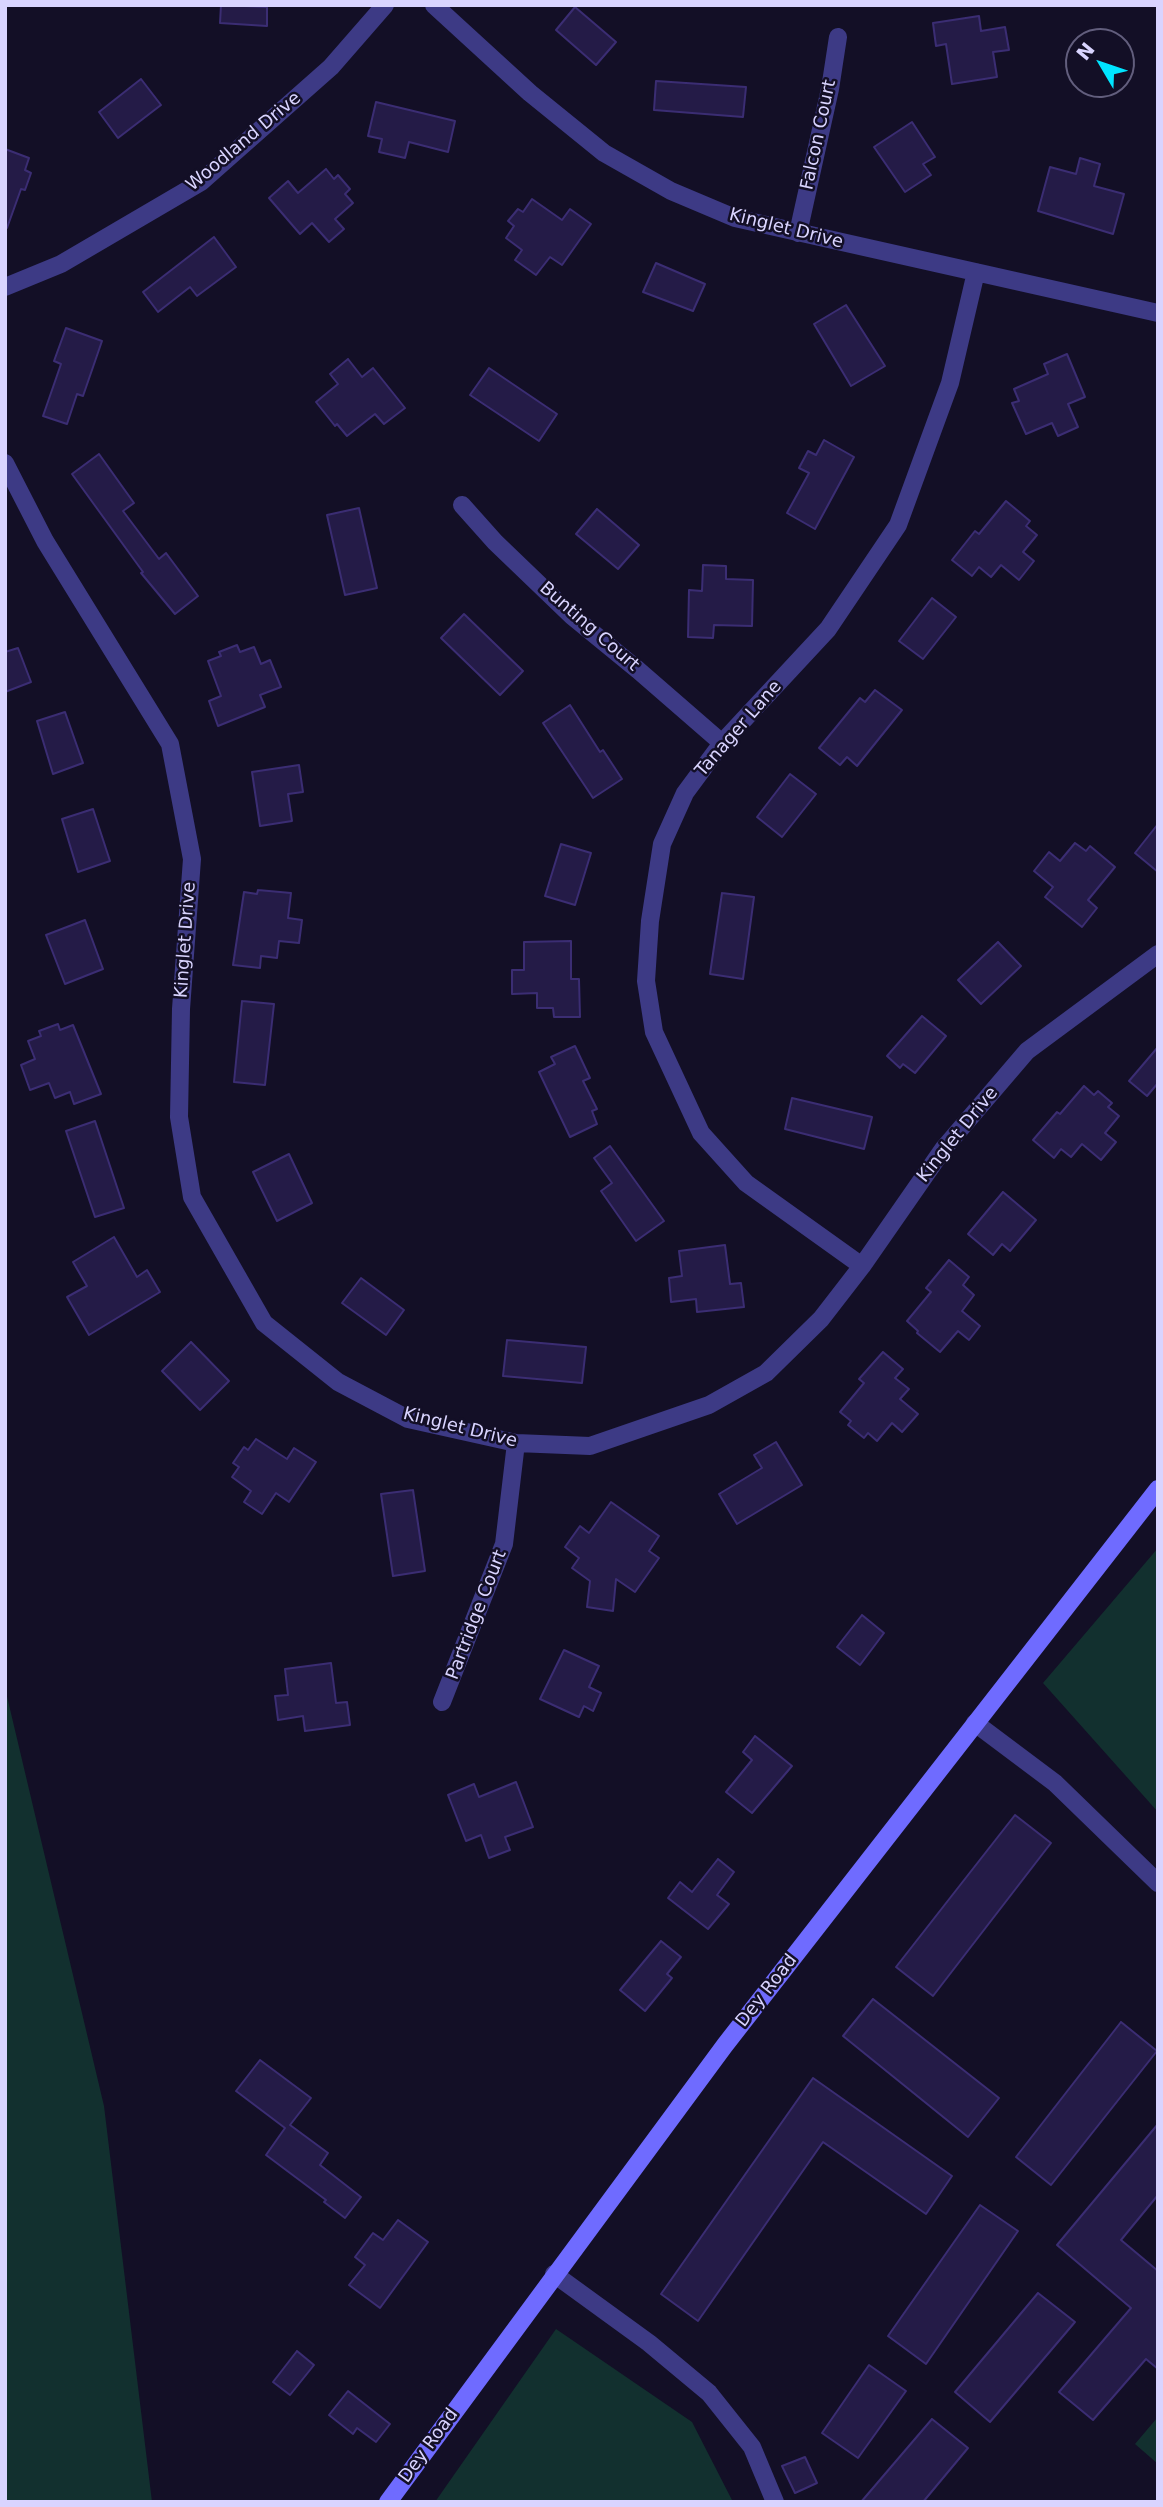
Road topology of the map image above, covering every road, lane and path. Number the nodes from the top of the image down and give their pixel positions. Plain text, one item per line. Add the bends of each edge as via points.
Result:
1 (385, 5) edge
2 (435, 5) edge
3 (838, 37) dead end
4 (798, 233) junction
5 (976, 272) junction
6 (5, 287) edge
7 (1158, 313) edge
8 (5, 463) edge
9 (462, 505) dead end
10 (722, 743) junction
11 (1158, 954) edge
12 (862, 1266) junction
13 (516, 1443) junction
14 (1158, 1489) edge
15 (442, 1702) dead end
16 (975, 1723) junction
17 (1158, 1882) edge
18 (554, 2274) junction
19 (388, 2502) edge
20 (775, 2502) edge

1 - 6 street, Woodland Drive via 331,67 201,182 61,264
2 - 4 street, Kinglet Drive via 530,93 604,153 671,191 722,213
3 - 4 street, Falcon Court
4 - 5 street, Kinglet Drive
5 - 7 street, Kinglet Drive
5 - 10 street, Tanager Lane via 950,383 898,524 828,629
8 - 13 street, Kinglet Drive via 46,541 170,744 192,859 179,1117 192,1197 264,1323 338,1382 408,1419
9 - 10 street, Bunting Court via 572,616
10 - 12 street, Tanager Lane via 685,793 662,844 646,981 654,1032 701,1133 746,1183
11 - 12 street, Kinglet Drive via 1027,1051 944,1148
12 - 13 street, Kinglet Drive via 821,1319 766,1373 709,1405 590,1446
13 - 15 street, Partridge Court via 504,1544
14 - 16 main road, Dey Road
16 - 17 street via 1055,1783
16 - 18 main road, Dey Road
18 - 19 main road, Dey Road
18 - 20 street via 709,2393 752,2447

